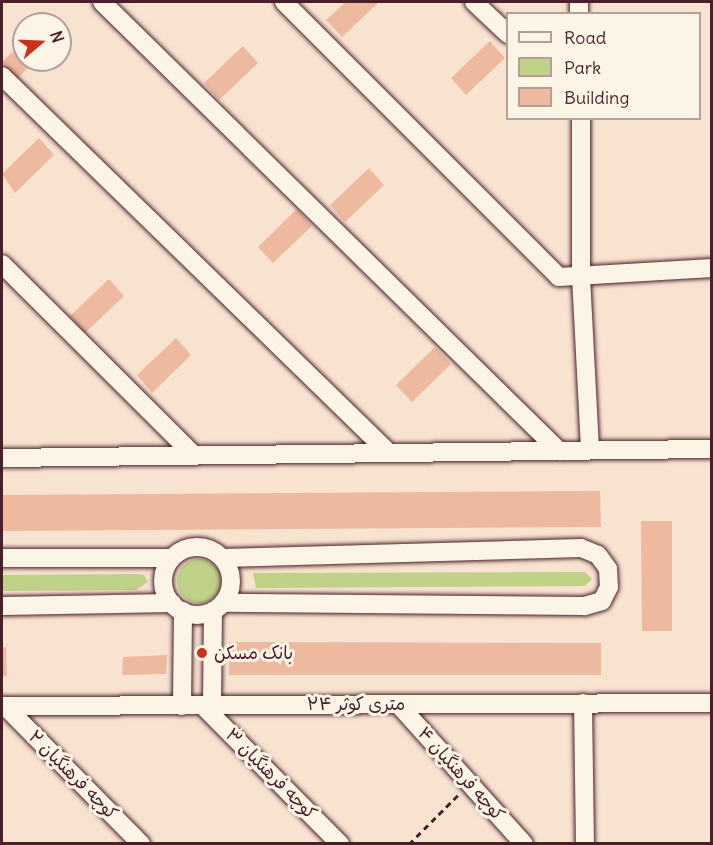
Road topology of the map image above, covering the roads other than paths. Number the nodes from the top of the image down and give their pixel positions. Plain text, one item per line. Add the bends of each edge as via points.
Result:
1 (102, 2) edge
2 (284, 2) edge
3 (474, 2) edge
4 (506, 33) edge
5 (2, 76) edge
6 (581, 120) edge
7 (2, 264) edge
8 (711, 268) edge
9 (581, 277) junction
10 (711, 449) edge
11 (590, 450) junction
12 (559, 451) junction
13 (389, 453) junction
14 (195, 456) junction
15 (2, 458) edge
16 (2, 558) edge
17 (172, 558) junction
18 (223, 558) junction
19 (2, 606) edge
20 (177, 607) junction
21 (218, 607) junction
22 (583, 703) junction
23 (711, 703) edge
24 (398, 704) junction
25 (207, 705) junction
26 (3, 706) edge
27 (182, 706) junction
28 (141, 843) edge
29 (340, 843) edge
30 (524, 843) edge
31 (585, 843) edge

1 - 12 street
2 - 9 street via 559,277
3 - 4 street
5 - 13 street
6 - 9 street
7 - 14 street
8 - 9 street
9 - 11 street
10 - 11 street
11 - 12 street
12 - 13 street
13 - 14 street
14 - 15 street
16 - 17 street
17 - 18 street via 197,547
17 - 20 street via 164,576
18 - 21 street via 231,576
18 - 21 street via 582,548 598,555 608,569 609,587 602,601 584,606
19 - 20 street
20 - 21 street via 197,614
20 - 27 street
21 - 25 street
22 - 23 street, ۲۴ متری کوثر
22 - 24 street, ۲۴ متری کوثر
22 - 31 street
24 - 25 street, ۲۴ متری کوثر
24 - 30 street, کوچه فرهنگیان ۴
25 - 27 street, ۲۴ متری کوثر
25 - 29 street, کوچه فرهنگیان ۳
26 - 27 street, ۲۴ متری کوثر
26 - 28 street, کوچه فرهنگیان ۲

